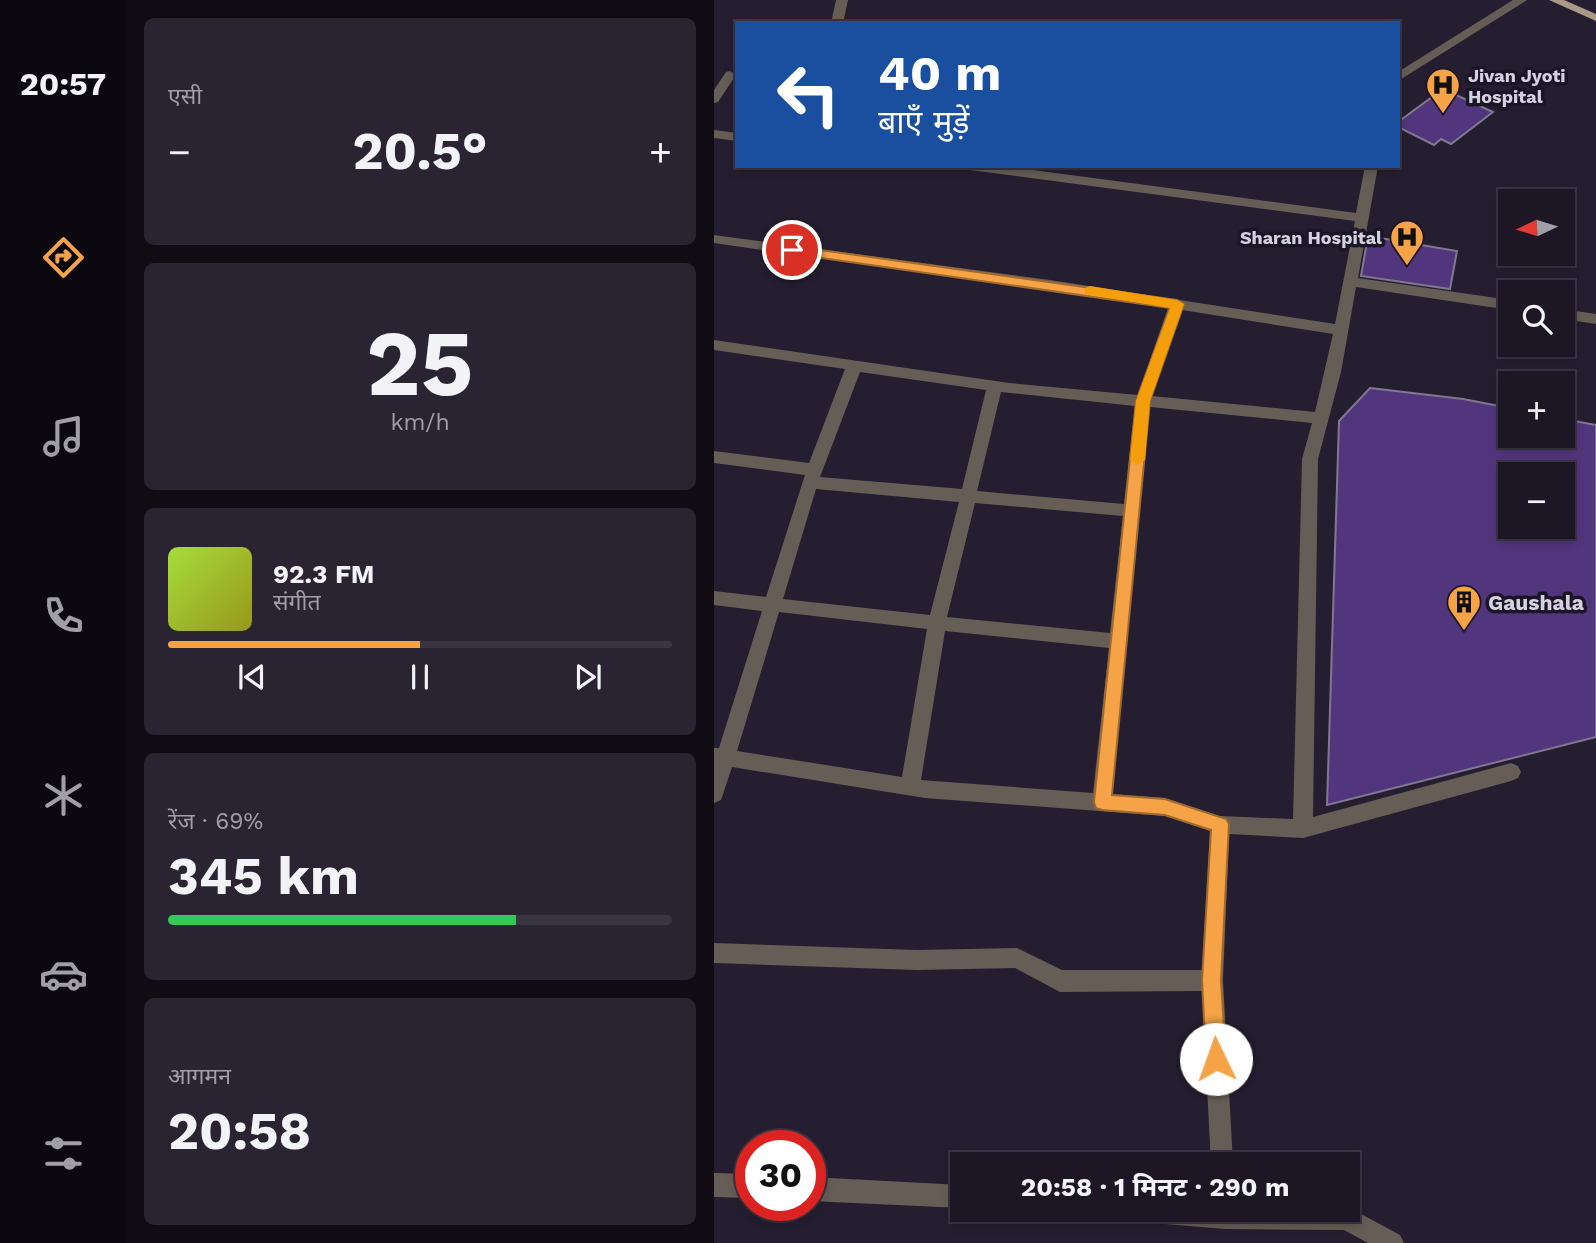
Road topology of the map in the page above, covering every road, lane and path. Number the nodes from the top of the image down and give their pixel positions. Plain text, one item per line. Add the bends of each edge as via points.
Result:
1 (842, 0) edge
2 (1521, 0) edge
3 (1555, 0) edge
4 (1596, 18) edge
5 (837, 21) edge
6 (714, 74) edge
7 (733, 75) edge
8 (1400, 76) edge
9 (714, 99) edge
10 (714, 134) edge
11 (735, 137) edge
12 (985, 168) edge
13 (1372, 168) edge
14 (1362, 219) junction
15 (714, 239) edge
16 (1349, 281) junction
17 (1498, 302) edge
18 (1177, 304) junction
19 (1575, 316) edge
20 (1596, 319) edge
21 (1341, 330) junction
22 (714, 345) edge
23 (855, 364) junction
24 (995, 386) junction
25 (1143, 401) junction
26 (1320, 418) junction
27 (714, 457) edge
28 (812, 476) junction
29 (968, 495) junction
30 (1133, 511) junction
31 (714, 598) edge
32 (772, 606) junction
33 (937, 624) junction
34 (1117, 641) junction
35 (720, 757) edge
36 (1511, 772) dead end
37 (910, 787) junction
38 (714, 794) edge
39 (1102, 802) junction
40 (1220, 824) junction
41 (1303, 829) junction
42 (714, 953) edge
43 (1212, 980) junction
44 (1221, 1152) edge
45 (714, 1185) edge
46 (735, 1186) edge
47 (826, 1190) edge
48 (950, 1195) edge
49 (1355, 1222) edge
50 (1392, 1243) edge

1 - 5 street
2 - 8 street
3 - 4 main road
6 - 7 street
7 - 9 street
10 - 11 street
12 - 14 street
13 - 14 street
14 - 16 street
15 - 18 street
16 - 17 street
16 - 21 street
18 - 21 street
18 - 25 street
19 - 20 street
21 - 26 street
22 - 23 street
23 - 24 street
23 - 28 street
24 - 25 street
24 - 29 street
25 - 26 street
25 - 30 street
26 - 41 street via 1310,459
27 - 28 street
28 - 29 street
28 - 32 street
29 - 30 street
29 - 33 street
30 - 34 street
31 - 32 street
32 - 33 street
32 - 35 street
33 - 34 street
33 - 37 street
34 - 39 street
35 - 37 street
35 - 38 street
36 - 41 street
37 - 39 street
39 - 40 street via 1165,807
40 - 41 street
40 - 43 street
42 - 43 street via 917,960 1017,958 1060,981
43 - 44 street
45 - 46 street
47 - 48 street
49 - 50 street

